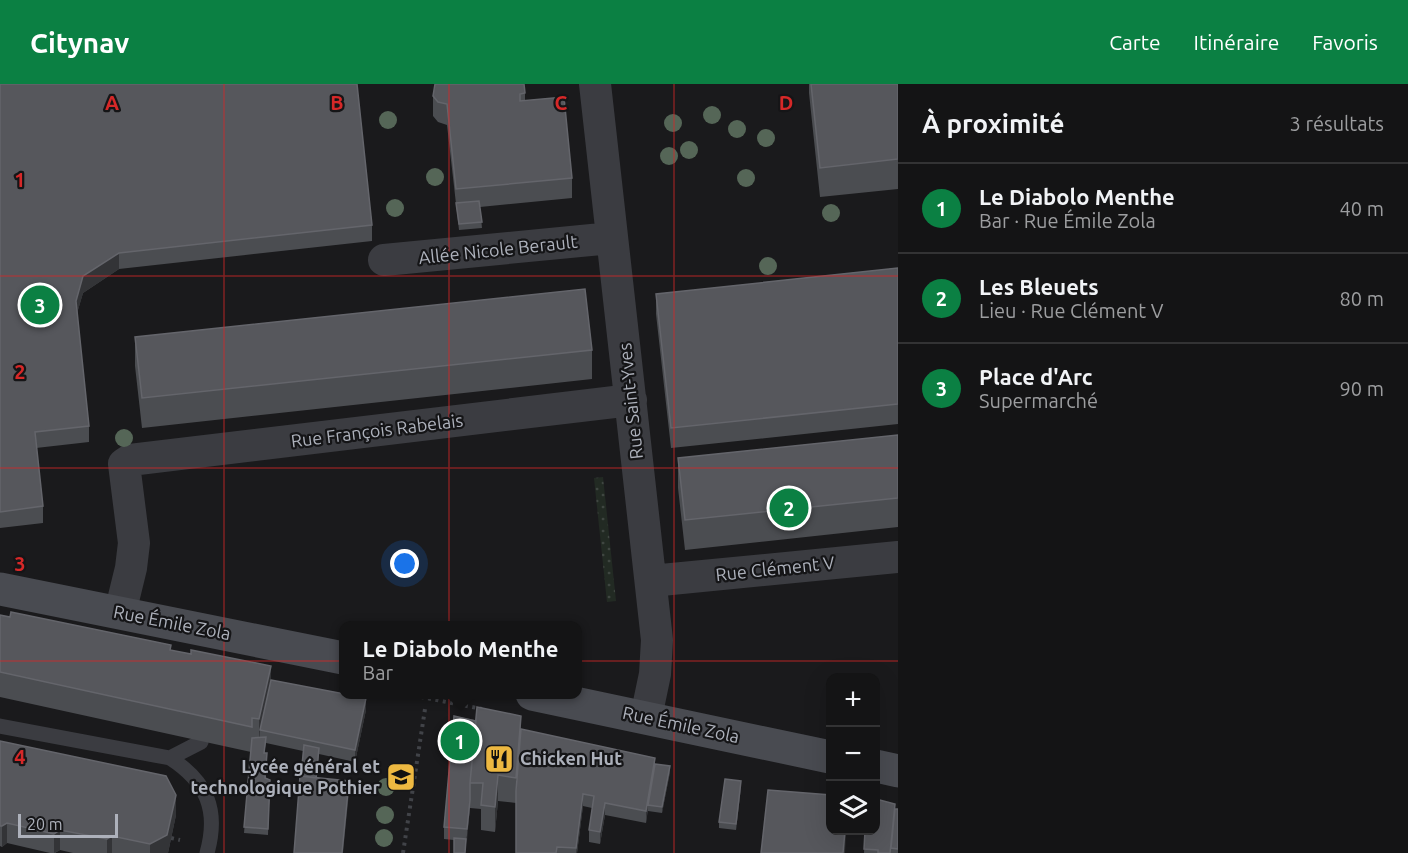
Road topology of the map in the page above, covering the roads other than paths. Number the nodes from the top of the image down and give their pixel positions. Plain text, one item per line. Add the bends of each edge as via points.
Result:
1 (595, 84) edge
2 (612, 238) junction
3 (384, 261) dead end
4 (631, 400) junction
5 (898, 557) edge
6 (651, 581) junction
7 (0, 589) edge
8 (120, 613) junction
9 (339, 656) edge
10 (557, 699) edge
11 (646, 717) junction
12 (0, 726) edge
13 (201, 742) edge
14 (826, 756) edge
15 (170, 758) junction
16 (880, 767) edge
17 (898, 771) edge
18 (207, 853) edge

1 - 2 street, Rue Saint-Yves
2 - 3 street, Allée Nicole Berault
2 - 4 street, Rue Saint-Yves
4 - 6 street, Rue Saint-Yves
4 - 8 street, Rue François Rabelais via 130,460 124,464 134,543
5 - 6 street, Rue Clément V
6 - 11 street, Rue Saint-Yves via 657,640
7 - 8 street, Rue Émile Zola
8 - 9 street, Rue Émile Zola via 229,639
10 - 11 street, Rue Émile Zola
11 - 14 street, Rue Émile Zola
12 - 15 lane
13 - 15 lane
15 - 18 lane via 187,769 207,797 212,815
16 - 17 street

